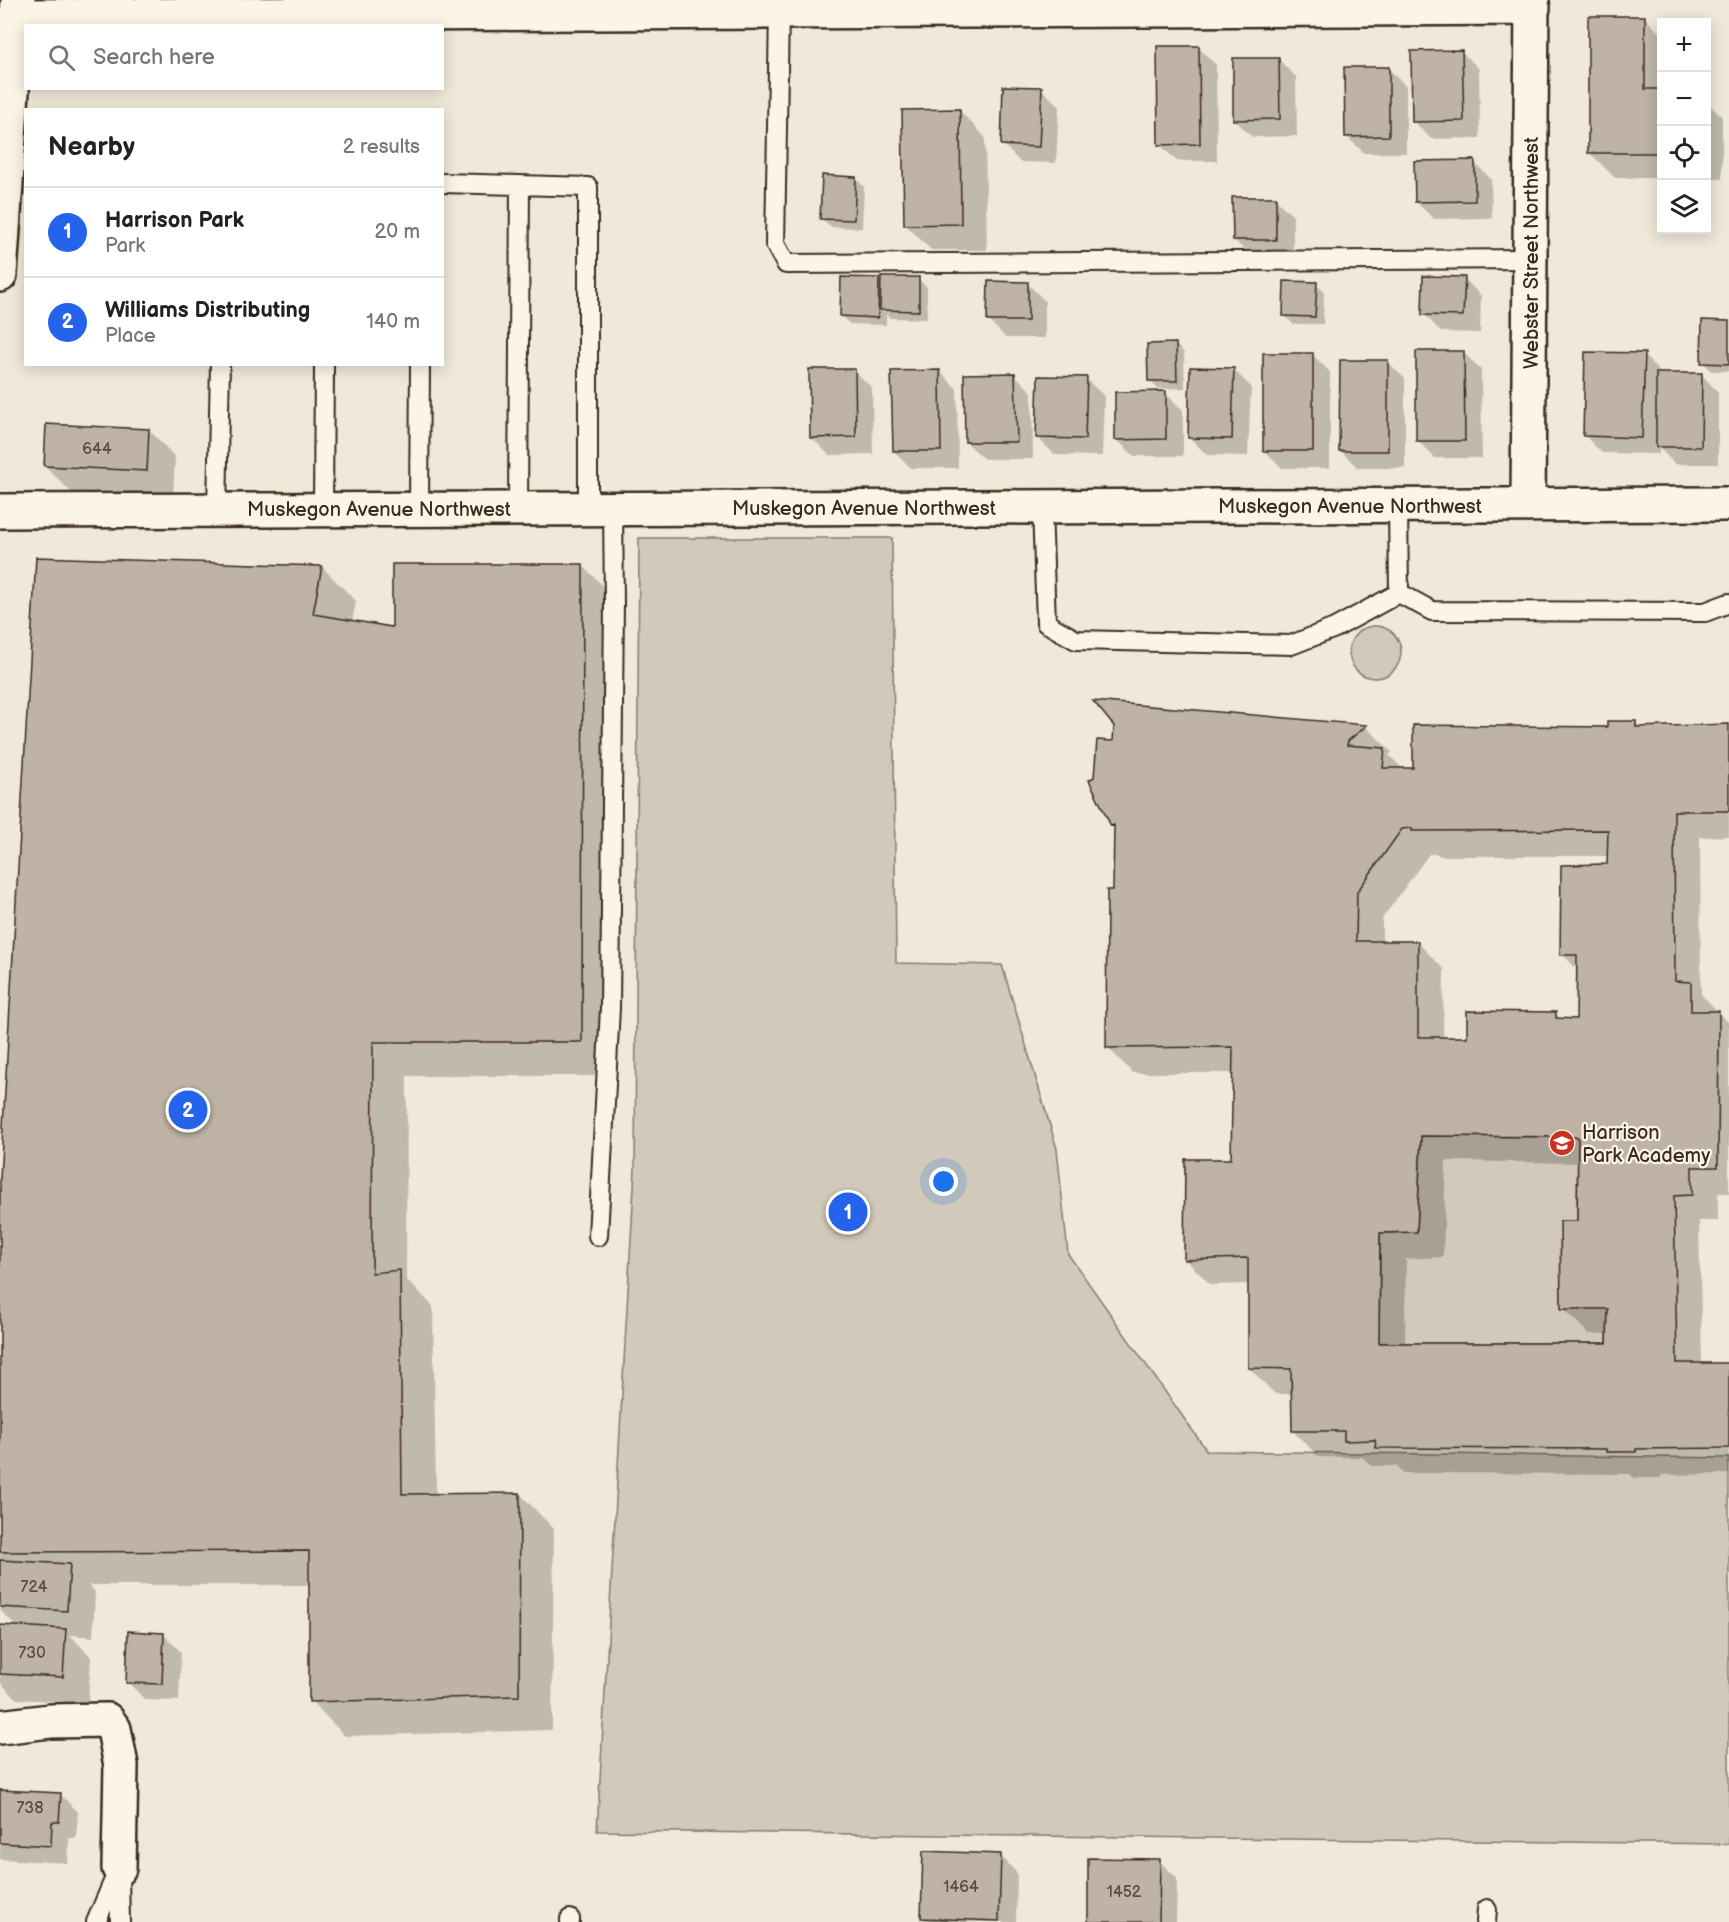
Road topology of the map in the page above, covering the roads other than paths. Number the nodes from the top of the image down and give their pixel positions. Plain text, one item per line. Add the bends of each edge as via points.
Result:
1 (1532, 4) edge
2 (18, 8) edge
3 (779, 12) junction
4 (16, 173) edge
5 (444, 183) edge
6 (520, 185) junction
7 (1, 239) edge
8 (1531, 259) junction
9 (0, 275) edge
10 (220, 366) edge
11 (324, 366) edge
12 (420, 366) edge
13 (1729, 504) edge
14 (1528, 505) junction
15 (1398, 506) junction
16 (1042, 507) junction
17 (600, 508) junction
18 (419, 509) junction
19 (518, 509) junction
20 (217, 510) junction
21 (323, 510) junction
22 (0, 511) edge
23 (1399, 593) junction
24 (1729, 603) edge
25 (598, 1236) dead end
26 (0, 1727) edge
27 (119, 1868) junction
28 (96, 1922) edge
29 (120, 1922) edge

1 - 3 street
1 - 8 street, Webster Street Northwest
2 - 3 street
2 - 4 street
3 - 8 lane via 775,244 786,264
4 - 7 street
5 - 6 lane
6 - 17 lane via 588,187
6 - 19 lane
7 - 9 street
8 - 14 street, Webster Street Northwest
10 - 20 lane
11 - 21 lane
12 - 18 lane
13 - 14 street, Muskegon Avenue Northwest
14 - 15 street, Muskegon Avenue Northwest
15 - 16 street, Muskegon Avenue Northwest
15 - 23 lane
16 - 17 street, Muskegon Avenue Northwest
16 - 23 lane via 1046,623 1076,640 1292,645 1335,628
17 - 19 street, Muskegon Avenue Northwest
17 - 25 lane via 614,603 610,1008
18 - 19 street, Muskegon Avenue Northwest
18 - 21 street, Muskegon Avenue Northwest
20 - 21 street, Muskegon Avenue Northwest
20 - 22 street, Muskegon Avenue Northwest
23 - 24 lane via 1432,611 1705,612
26 - 27 street via 107,1720 114,1729 120,1765
27 - 28 lane
27 - 29 lane

